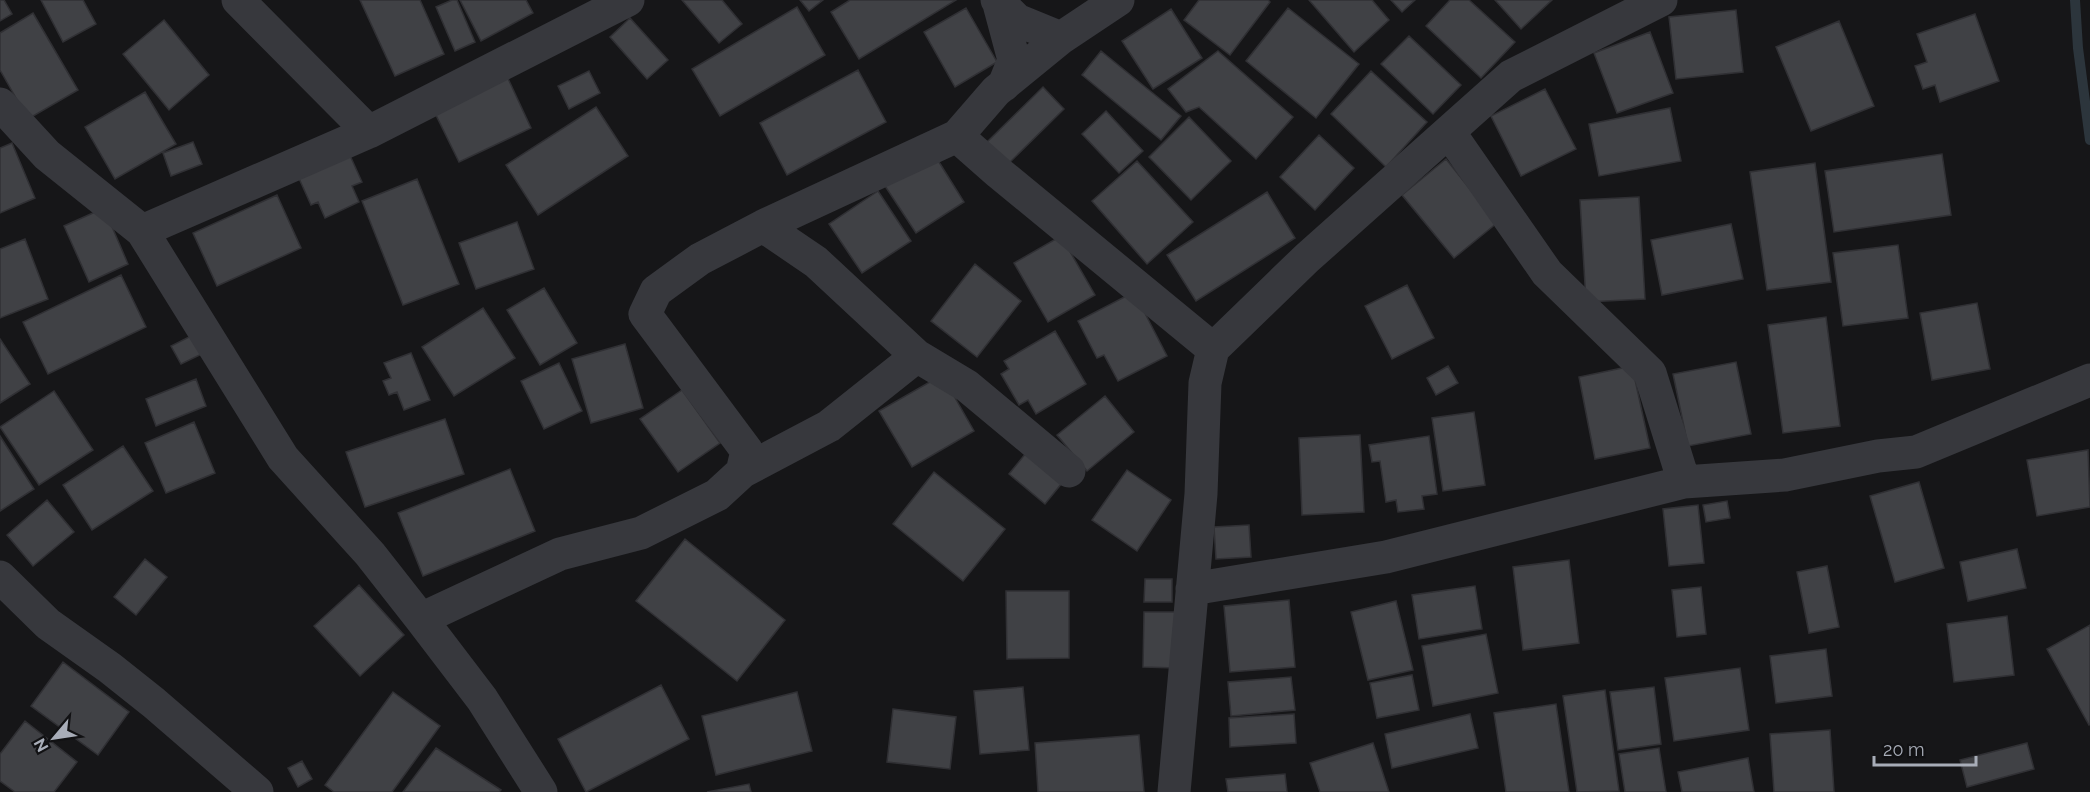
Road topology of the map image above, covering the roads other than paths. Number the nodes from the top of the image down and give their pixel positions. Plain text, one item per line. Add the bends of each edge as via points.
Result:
1 (238, 0) edge
2 (628, 0) edge
3 (1118, 0) edge
4 (1661, 0) edge
5 (998, 2) edge
6 (1061, 38) junction
7 (1004, 84) junction
8 (0, 104) edge
9 (369, 132) junction
10 (1449, 132) junction
11 (957, 136) junction
12 (763, 226) junction
13 (142, 231) junction
14 (1214, 349) junction
15 (917, 356) junction
16 (2087, 382) edge
17 (1069, 471) dead end
18 (742, 472) junction
19 (1684, 482) junction
20 (0, 578) edge
21 (1192, 589) junction
22 (421, 619) junction
23 (539, 791) edge
24 (257, 792) edge
25 (1174, 792) edge

1 - 9 street
2 - 9 street
3 - 6 street
4 - 10 street via 1511,76
5 - 6 street via 1017,20
5 - 7 street via 1014,60
6 - 7 street
7 - 11 street
8 - 13 street via 48,155
9 - 13 street
10 - 14 street via 1307,258
10 - 19 street via 1547,273 1650,373
11 - 12 street
11 - 14 street
12 - 15 street via 816,262
12 - 18 street via 700,260 656,291 645,314 747,451
13 - 22 street via 283,458 370,554
14 - 21 street via 1204,383 1201,494
15 - 17 street via 967,386
15 - 18 street via 829,426
16 - 19 street via 1916,452 1785,475
18 - 22 street via 717,495 641,533 560,555
19 - 21 street via 1386,557
20 - 24 street via 48,624 154,703
21 - 25 street
22 - 23 street via 482,699

